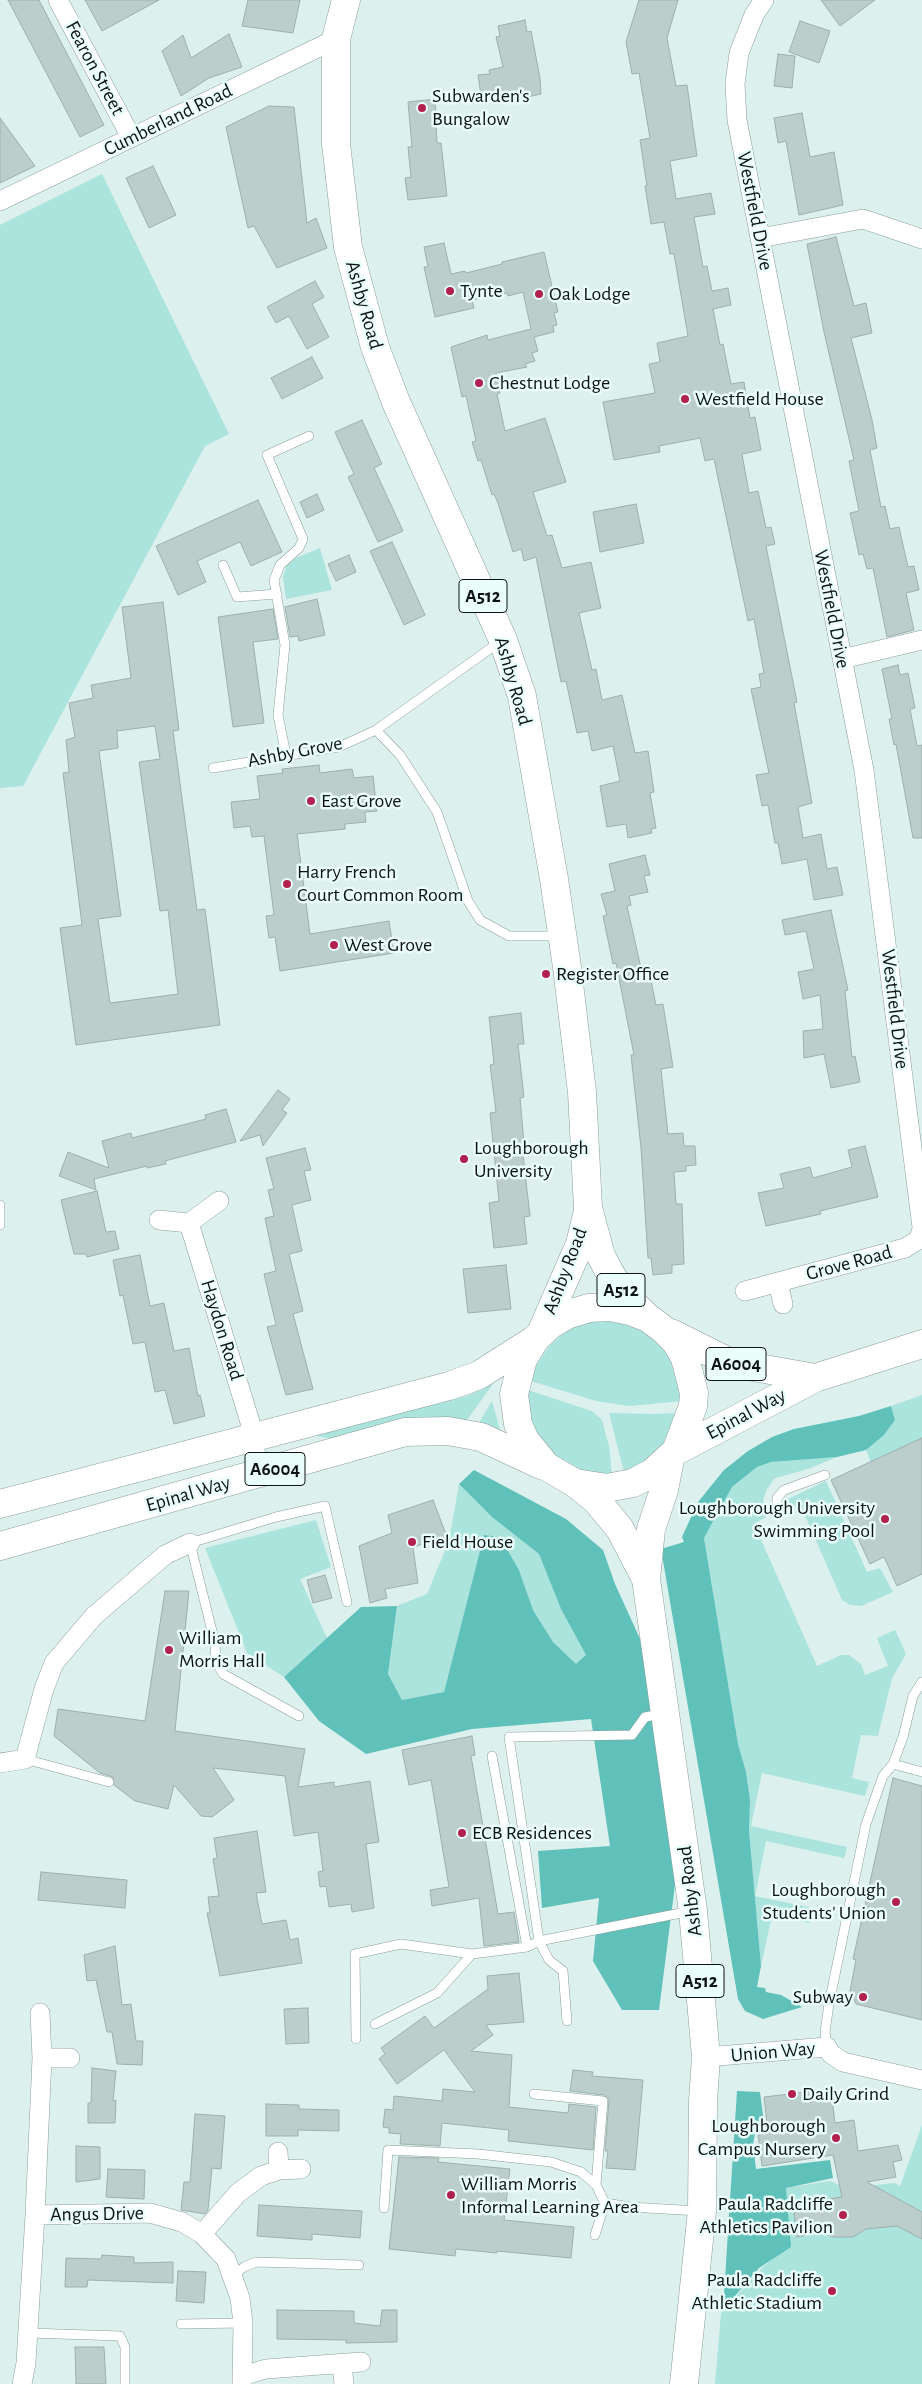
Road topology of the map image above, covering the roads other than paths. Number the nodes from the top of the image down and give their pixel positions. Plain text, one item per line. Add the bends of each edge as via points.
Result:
1 (58, 0) edge
2 (346, 0) edge
3 (764, 0) edge
4 (336, 39) junction
5 (131, 137) junction
6 (0, 201) edge
7 (760, 238) junction
8 (922, 239) edge
9 (309, 436) dead end
10 (223, 565) dead end
11 (277, 594) junction
12 (503, 640) junction
13 (922, 640) edge
14 (842, 659) junction
15 (376, 730) junction
16 (286, 755) junction
17 (213, 768) dead end
18 (562, 932) junction
19 (219, 1201) dead end
20 (0, 1205) edge
21 (588, 1208) junction
22 (159, 1220) dead end
23 (189, 1223) junction
24 (0, 1225) edge
25 (921, 1232) edge
26 (778, 1282) junction
27 (745, 1292) dead end
28 (783, 1304) dead end
29 (656, 1324) junction
30 (538, 1336) junction
31 (922, 1344) edge
32 (815, 1378) junction
33 (251, 1439) junction
34 (673, 1455) junction
35 (547, 1467) junction
36 (262, 1473) junction
37 (825, 1475) dead end
38 (575, 1483) junction
39 (0, 1504) edge
40 (777, 1514) dead end
41 (190, 1543) junction
42 (0, 1546) edge
43 (646, 1579) junction
44 (347, 1602) dead end
45 (922, 1682) edge
46 (666, 1713) junction
47 (299, 1716) dead end
48 (492, 1756) dead end
49 (24, 1760) junction
50 (0, 1763) edge
51 (892, 1764) junction
52 (922, 1772) edge
53 (109, 1782) dead end
54 (693, 1910) junction
55 (538, 1941) junction
56 (527, 1947) junction
57 (472, 1954) junction
58 (40, 2013) dead end
59 (568, 2021) dead end
60 (375, 2024) dead end
61 (356, 2039) dead end
62 (827, 2047) junction
63 (42, 2058) junction
64 (70, 2058) dead end
65 (706, 2058) junction
66 (922, 2080) edge
67 (534, 2094) dead end
68 (301, 2169) dead end
69 (596, 2184) junction
70 (605, 2203) junction
71 (384, 2208) dead end
72 (702, 2211) junction
73 (35, 2216) junction
74 (202, 2234) junction
75 (595, 2235) dead end
76 (359, 2265) dead end
77 (232, 2276) junction
78 (243, 2323) junction
79 (181, 2324) dead end
80 (28, 2333) junction
81 (361, 2362) dead end
82 (342, 2364) junction
83 (242, 2380) edge
84 (22, 2384) edge
85 (125, 2384) edge
86 (344, 2384) edge
87 (684, 2384) edge

1 - 5 street, Fearon Street
2 - 4 main road, Ashby Road / A512
3 - 7 street, Westfield Drive via 738,53 735,84 737,120
4 - 5 street, Cumberland Road
4 - 12 main road, Ashby Road / A512 via 336,144 348,247 375,347 396,402
5 - 6 street, Cumberland Road
7 - 8 street via 863,219
7 - 14 street, Westfield Drive
9 - 11 lane via 267,455 304,539 280,565 274,580
10 - 11 lane via 237,597
11 - 16 lane via 285,645 278,714
12 - 15 lane, Ashby Grove
12 - 18 main road, Ashby Road / A512 via 522,696
13 - 14 street
14 - 25 street, Westfield Drive via 864,770
15 - 16 lane, Ashby Grove via 339,747
15 - 18 lane via 400,755 437,812 468,901 480,920 509,936 551,936
16 - 17 lane, Ashby Grove
18 - 21 main road, Ashby Road / A512 via 582,1092
19 - 23 street
20 - 24 lane
21 - 29 main road, Ashby Road / A512 via 601,1256 610,1273 623,1294
21 - 30 main road, Ashby Road / A512 via 580,1244
22 - 23 street
23 - 33 street, Haydon Road via 250,1422
25 - 26 street, Grove Road via 905,1248
26 - 27 street, Grove Road
26 - 28 street, Grove Road
29 - 30 main road, Epinal Way via 630,1311 610,1307 589,1308 568,1314
29 - 32 main road, Epinal Way / A6004 via 731,1363
29 - 34 main road, Ashby Road via 676,1342 685,1358 694,1393 693,1406
30 - 33 main road, Epinal Way / A6004 via 479,1375 449,1386
30 - 35 main road, Ashby Road via 523,1359 514,1407 525,1440
31 - 32 main road, Epinal Way / A6004
32 - 34 main road, Epinal Way / A6004
33 - 36 street, Haydon Road
33 - 39 main road, Epinal Way / A6004
34 - 38 main road, Epinal Way via 652,1473 633,1483 607,1488
34 - 43 main road, Ashby Road via 651,1530
35 - 36 main road, Epinal Way / A6004 via 481,1437 448,1431 405,1432
35 - 38 main road, Epinal Way
36 - 42 main road, Epinal Way / A6004
37 - 40 lane via 784,1490 778,1498
38 - 43 main road, Ashby Road via 596,1500 620,1530
41 - 44 lane via 325,1506
41 - 47 lane via 215,1643 216,1661 224,1674
41 - 49 street via 165,1555 94,1616 54,1663
43 - 46 main road, Ashby Road / A512
45 - 51 lane via 913,1696 903,1737
46 - 54 main road, Ashby Road / A512
46 - 55 lane via 645,1717 632,1735 509,1737
48 - 56 lane
49 - 50 street
49 - 53 lane
51 - 52 lane
51 - 62 lane via 883,1776 866,1824 829,2004 825,2032
54 - 55 lane
54 - 65 main road, Ashby Road / A512
55 - 56 lane
55 - 59 lane via 549,1960 563,1971
56 - 57 lane
57 - 60 lane via 437,1993
57 - 61 lane via 401,1944 354,1954
58 - 63 street
62 - 65 street, Union Way
62 - 66 street, Union Way via 843,2062
63 - 64 street
63 - 73 street
65 - 72 main road, Ashby Road / A512
67 - 69 lane via 603,2101
68 - 74 street via 279,2161 238,2193
69 - 70 lane
69 - 71 lane via 581,2172 551,2162 478,2154 388,2150
70 - 72 lane
70 - 75 lane
72 - 87 main road, Ashby Road / A512
73 - 74 street, Angus Drive via 150,2213 182,2222
73 - 80 street
74 - 77 street, Angus Drive via 226,2259
76 - 77 lane via 256,2262
77 - 78 street, Angus Drive via 240,2298
78 - 79 lane
78 - 83 street, Angus Drive
80 - 84 street
80 - 85 lane via 120,2336 125,2347
81 - 82 street
82 - 83 street via 266,2369
82 - 86 street

